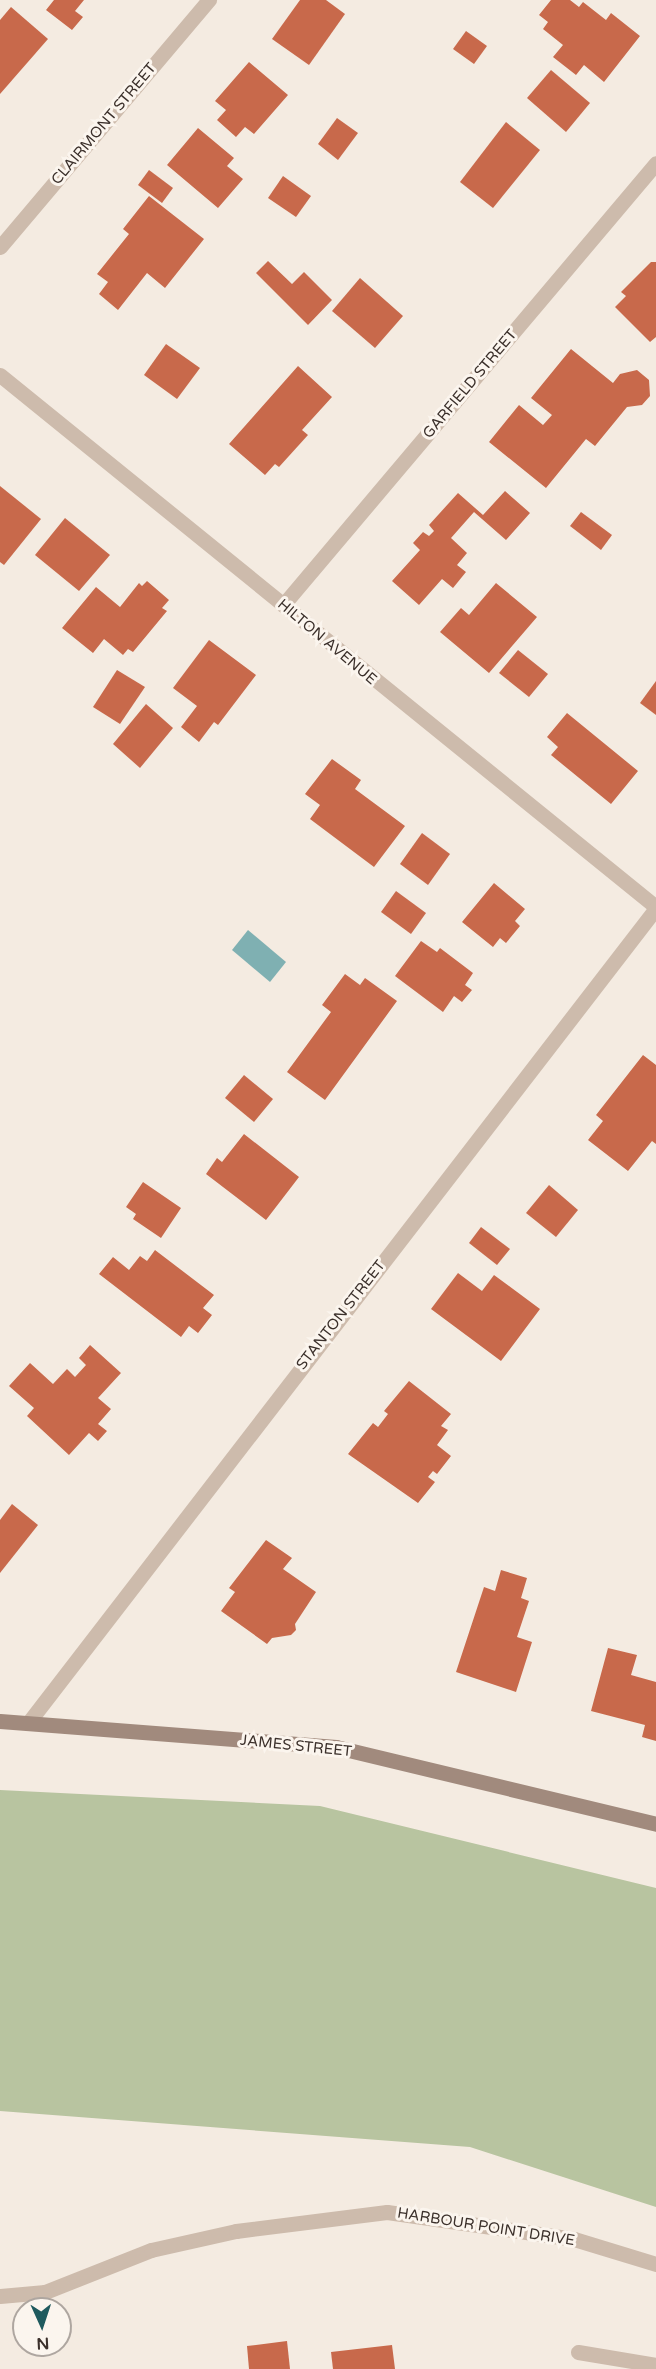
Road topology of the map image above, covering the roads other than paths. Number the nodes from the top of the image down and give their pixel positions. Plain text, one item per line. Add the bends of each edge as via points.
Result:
1 (208, 0) edge
2 (656, 163) edge
3 (0, 248) edge
4 (0, 375) edge
5 (283, 605) junction
6 (656, 907) edge
7 (0, 1721) edge
8 (28, 1723) junction
9 (656, 1824) edge
10 (656, 2264) edge
11 (0, 2296) edge
12 (578, 2352) dead end
13 (656, 2365) edge

1 - 3 street, CLAIRMONT STREET
2 - 5 street, GARFIELD STREET
4 - 5 street, HILTON AVENUE
5 - 6 street, HILTON AVENUE
6 - 8 street, STANTON STREET
7 - 8 main road, JAMES STREET
8 - 9 main road, JAMES STREET via 336,1748
10 - 11 street, HARBOUR POINT DRIVE via 574,2239 387,2212 236,2231 151,2250 45,2292
12 - 13 street

